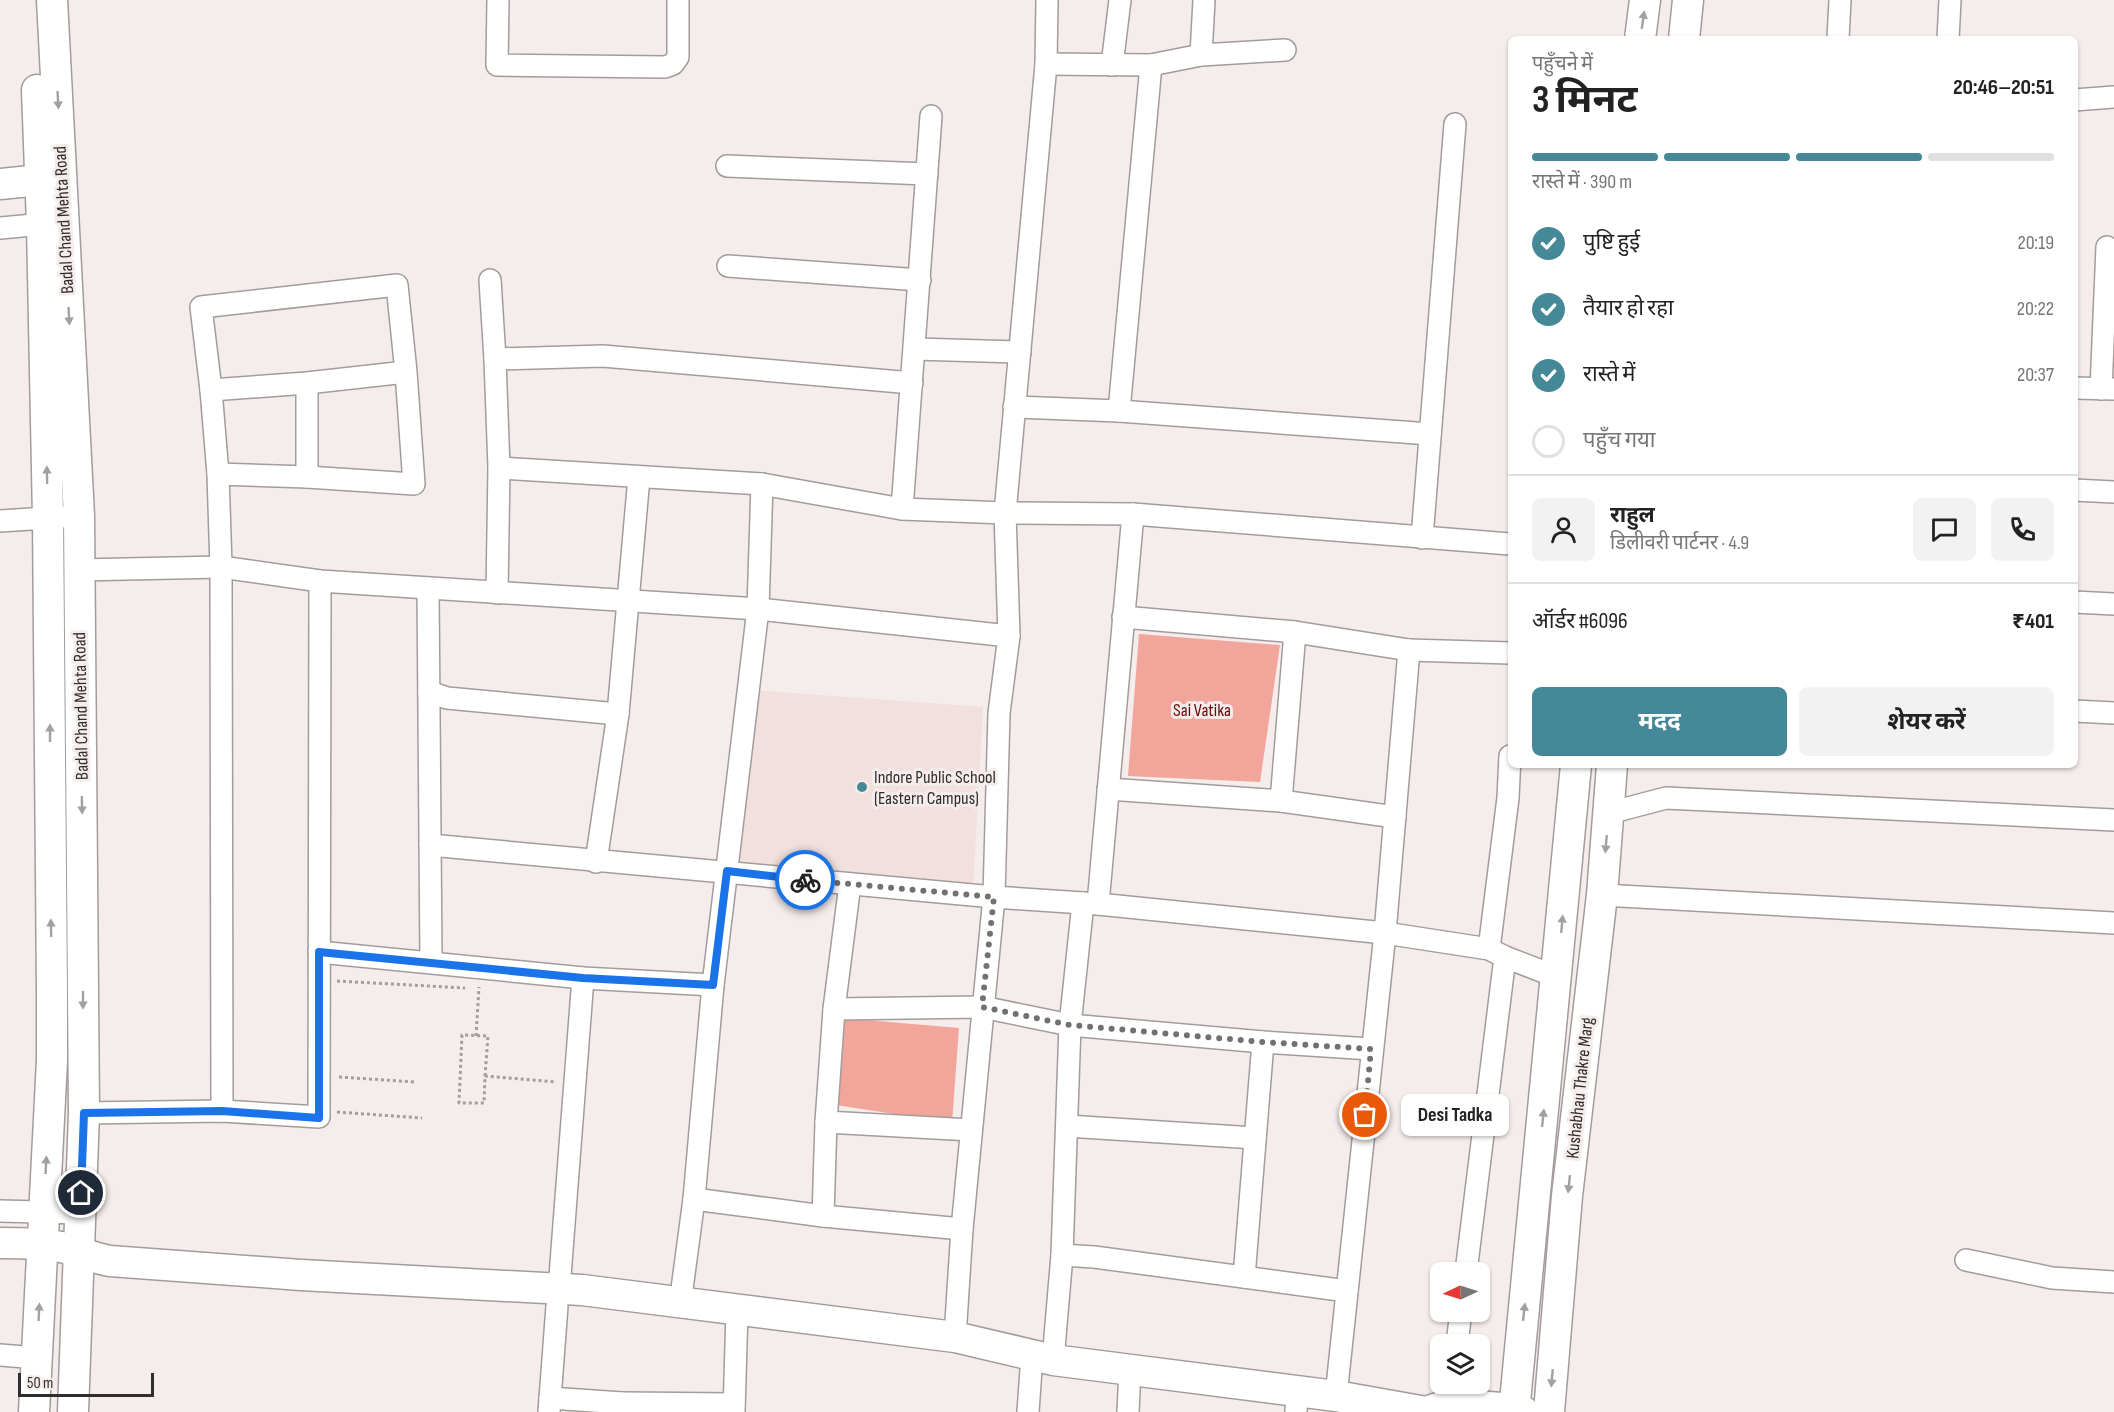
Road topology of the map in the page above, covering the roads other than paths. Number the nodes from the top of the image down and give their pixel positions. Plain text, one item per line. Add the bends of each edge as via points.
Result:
1 (34, 0) edge
2 (52, 0) edge
3 (498, 0) edge
4 (678, 0) edge
5 (1047, 0) edge
6 (1120, 0) edge
7 (1204, 0) edge
8 (1645, 0) edge
9 (1688, 0) edge
10 (1840, 0) edge
11 (1950, 0) edge
12 (1640, 36) edge
13 (1684, 36) edge
14 (1838, 36) edge
15 (1948, 36) edge
16 (1285, 51) dead end
17 (1201, 56) junction
18 (1046, 64) junction
19 (1112, 65) junction
20 (1151, 65) junction
21 (2114, 97) edge
22 (2078, 100) edge
23 (931, 116) dead end
24 (1455, 124) dead end
25 (726, 166) dead end
26 (927, 174) junction
27 (51, 179) junction
28 (0, 184) edge
29 (53, 223) junction
30 (0, 228) edge
31 (2107, 247) dead end
32 (728, 266) dead end
33 (490, 280) dead end
34 (920, 280) junction
35 (915, 349) junction
36 (1020, 352) junction
37 (495, 358) junction
38 (406, 372) junction
39 (307, 383) junction
40 (912, 383) junction
41 (2078, 387) edge
42 (2107, 389) edge
43 (211, 390) junction
44 (1014, 407) junction
45 (1119, 411) junction
46 (1430, 434) junction
47 (499, 468) junction
48 (218, 474) junction
49 (307, 477) junction
50 (639, 477) junction
51 (762, 484) junction
52 (2078, 490) edge
53 (2114, 492) edge
54 (902, 509) junction
55 (1005, 513) junction
56 (1133, 514) junction
57 (79, 516) junction
58 (48, 518) junction
59 (0, 521) edge
60 (1422, 538) junction
61 (1508, 544) edge
62 (221, 567) junction
63 (79, 570) junction
64 (320, 581) junction
65 (428, 588) junction
66 (497, 593) junction
67 (628, 600) junction
68 (2078, 602) edge
69 (2114, 604) edge
70 (758, 609) junction
71 (1124, 617) junction
72 (1295, 632) junction
73 (1009, 636) junction
74 (1409, 650) junction
75 (1508, 654) edge
76 (429, 692) junction
77 (2078, 711) edge
78 (2114, 713) edge
79 (618, 714) junction
80 (1509, 768) edge
81 (1576, 768) edge
82 (1612, 768) edge
83 (1108, 789) junction
84 (1281, 801) junction
85 (1609, 813) junction
86 (1395, 817) junction
87 (2114, 820) edge
88 (430, 845) junction
89 (596, 862) junction
90 (727, 871) junction
91 (850, 884) junction
92 (1602, 895) junction
93 (994, 897) junction
94 (1091, 903) junction
95 (2114, 922) edge
96 (1385, 933) junction
97 (319, 952) junction
98 (1497, 953) junction
99 (431, 962) junction
100 (1557, 977) junction
101 (583, 978) junction
102 (713, 985) junction
103 (982, 1007) junction
104 (834, 1010) junction
105 (1070, 1025) junction
106 (1263, 1042) junction
107 (1371, 1049) junction
108 (222, 1111) junction
109 (84, 1113) junction
110 (826, 1122) junction
111 (1066, 1126) junction
112 (971, 1130) junction
113 (1255, 1138) junction
114 (694, 1199) junction
115 (0, 1211) edge
116 (44, 1212) junction
117 (80, 1213) junction
118 (823, 1216) junction
119 (962, 1229) junction
120 (0, 1242) edge
121 (42, 1244) junction
122 (78, 1251) junction
123 (1062, 1255) junction
124 (1966, 1260) dead end
125 (1467, 1262) edge
126 (1244, 1277) junction
127 (2114, 1282) edge
128 (1347, 1290) junction
129 (558, 1297) junction
130 (680, 1304) junction
131 (737, 1311) junction
132 (955, 1337) junction
133 (0, 1355) edge
134 (1042, 1357) junction
135 (37, 1358) junction
136 (1130, 1370) junction
137 (1336, 1396) junction
138 (1296, 1402) edge
139 (1438, 1403) edge
140 (550, 1405) edge
141 (622, 1407) edge
142 (734, 1408) edge
143 (1517, 1411) edge
144 (34, 1412) edge
145 (73, 1412) edge
146 (1028, 1412) edge
147 (1128, 1412) edge
148 (1549, 1412) edge

1 - 27 street
2 -> 27 street, Badal Chand Mehta Road
3 - 4 street via 497,64 665,67 678,57
5 - 18 street
6 - 19 street
7 - 17 street
12 -> 8 street
9 - 13 street
10 - 14 street
11 - 15 street
16 - 17 street
17 - 20 street
18 - 19 street
18 - 36 street
19 - 20 street
20 - 45 street
21 - 22 street
23 - 26 street
24 - 46 street
25 - 26 street
26 - 34 street
27 - 28 street
27 - 29 street, Badal Chand Mehta Road
29 - 30 street
29 -> 57 street, Badal Chand Mehta Road
58 -> 29 street
31 - 42 street
32 - 34 street
33 - 37 street
34 - 35 street
35 - 36 street
35 - 40 street
36 - 44 street
37 - 40 street via 603,356
37 - 47 street
38 - 39 street
38 - 43 street via 397,285 201,307
38 - 49 street via 414,484
39 - 43 street
39 - 49 street
40 - 54 street
41 - 42 street
43 - 48 street
44 - 45 street
44 - 55 street
45 - 46 street
46 - 60 street
47 - 50 street
47 - 66 street
48 - 49 street
48 - 62 street
50 - 51 street
50 - 67 street
51 - 54 street
51 - 70 street
52 - 53 street
54 - 55 street
55 - 56 street
55 - 73 street
56 - 60 street
56 - 71 street
57 - 58 street
57 - 63 street, Badal Chand Mehta Road
58 - 59 street
116 -> 58 street via 52,1004
60 - 61 street
62 - 63 street
62 - 64 street
62 - 108 street
63 -> 109 street, Badal Chand Mehta Road
64 - 65 street
64 - 97 street
65 - 66 street
65 - 76 street
66 - 67 street
67 - 70 street
67 - 79 street
68 - 69 street
70 - 73 street
70 - 90 street
71 - 72 street
71 - 83 street
72 - 74 street
72 - 84 street
73 - 93 street via 999,713
74 - 75 street
74 - 86 street
76 - 79 street via 447,698
76 - 88 street
77 - 78 street
79 - 89 street
80 - 98 street
100 -> 81 street, Kushabhau Thakre Marg
82 - 85 street, Kushabhau Thakre Marg
83 - 84 street
83 - 94 street
84 - 86 street
85 - 87 street via 1677,798
85 -> 92 street, Kushabhau Thakre Marg
86 - 96 street
88 - 89 street
88 - 99 street
89 - 90 street
90 - 91 street
90 - 102 street
91 - 93 street
91 - 104 street
92 - 95 street
92 -> 148 street, Kushabhau Thakre Marg via 1568,1196
93 - 94 street
93 - 103 street
94 - 96 street
94 - 105 street
96 - 98 street
96 - 107 street
97 - 99 street
97 - 108 street via 319,1118
98 - 100 street
98 - 125 street
99 - 101 street
143 -> 100 street, Kushabhau Thakre Marg
101 - 102 street
101 - 129 street
102 - 114 street
103 - 104 street
103 - 105 street
103 - 112 street
104 - 110 street
105 - 106 street
105 - 111 street
106 - 107 street
106 - 113 street
107 - 128 street
108 - 109 street
109 - 117 street, Badal Chand Mehta Road
110 - 112 street
110 - 118 street
111 - 113 street
111 - 123 street
112 - 119 street
113 - 126 street
114 - 118 street
114 - 130 street
115 - 116 street
116 - 117 street
116 - 121 street
117 - 122 street, Badal Chand Mehta Road
118 - 119 street
119 - 132 street
120 - 121 street
121 - 122 street
135 -> 121 street
122 - 129 street via 110,1261
122 - 145 street, Badal Chand Mehta Road
123 - 126 street
123 - 134 street
124 - 127 street via 2052,1278
126 - 128 street
128 - 137 street
129 - 130 street via 582,1290
129 - 140 street
130 - 131 street
131 - 132 street
131 - 142 street
132 - 134 street
133 - 135 street
134 - 136 street
134 - 146 street
135 - 144 street
136 - 138 street
136 - 147 street
137 - 138 street
137 - 139 street
139 - 143 street
140 - 141 street
141 - 142 street

